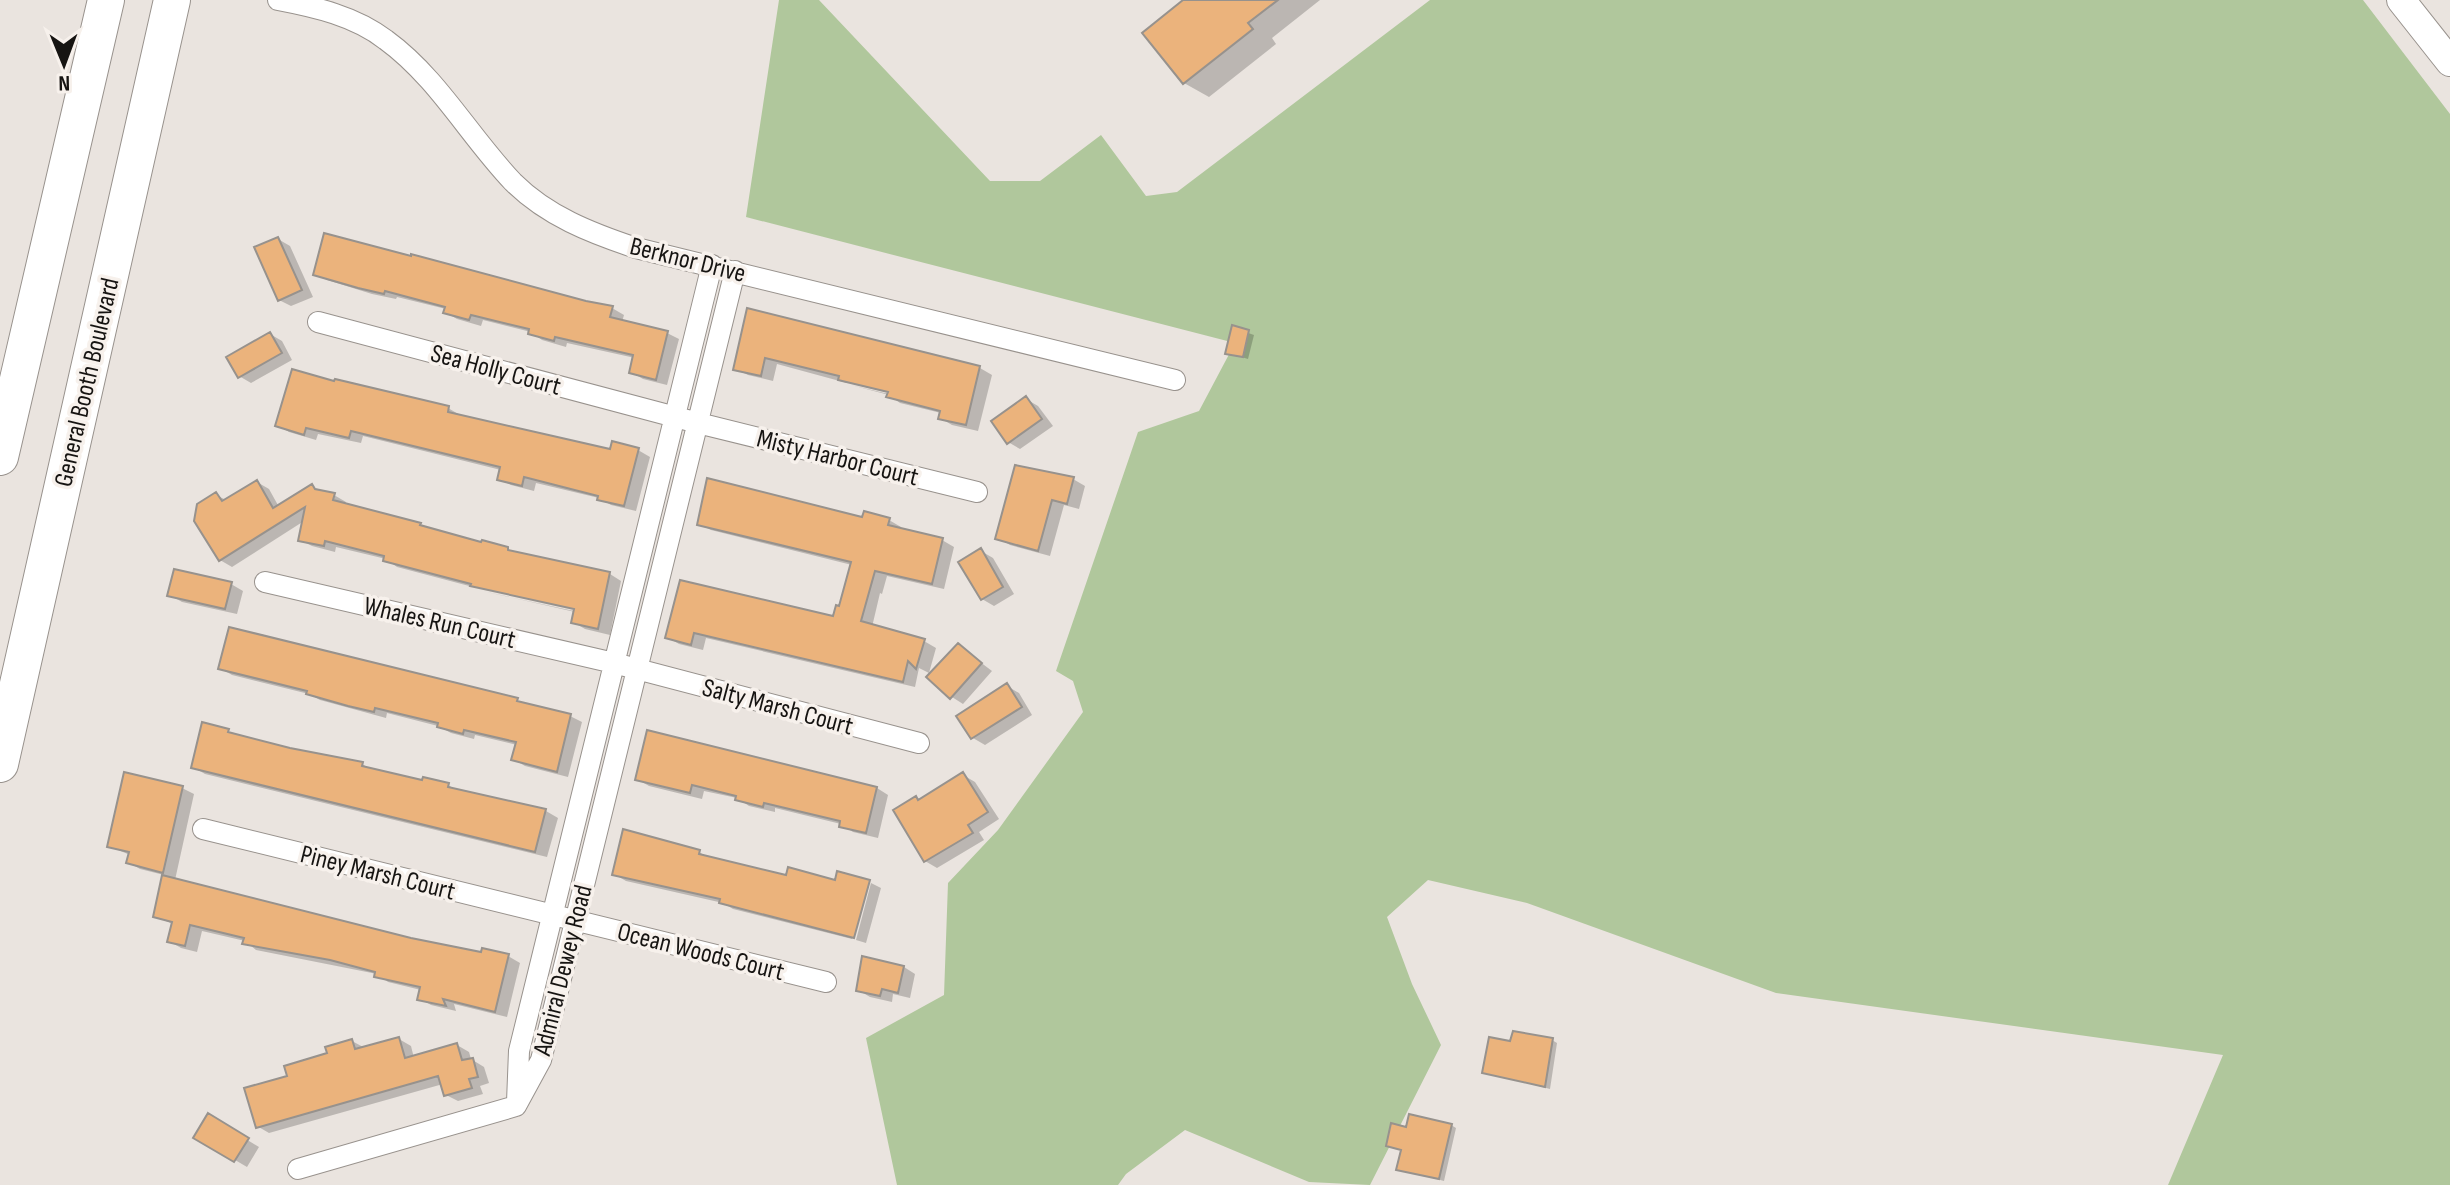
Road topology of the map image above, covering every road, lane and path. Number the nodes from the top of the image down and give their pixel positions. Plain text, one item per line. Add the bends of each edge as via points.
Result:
1 (106, 0) edge
2 (172, 0) edge
3 (278, 0) edge
4 (2401, 0) edge
5 (2450, 62) edge
6 (712, 265) junction
7 (735, 271) junction
8 (318, 322) dead end
9 (1175, 380) dead end
10 (675, 417) junction
11 (698, 423) junction
12 (0, 457) edge
13 (977, 492) dead end
14 (265, 582) dead end
15 (614, 663) junction
16 (637, 669) junction
17 (919, 743) dead end
18 (0, 764) edge
19 (203, 829) dead end
20 (552, 915) junction
21 (575, 920) junction
22 (826, 982) dead end
23 (516, 1106) junction
24 (298, 1169) dead end

1 - 12 highway
2 - 18 highway, General Booth Boulevard
3 - 6 street, Berknor Drive via 343,17 385,38 423,72 514,183 564,221 636,248
4 - 5 main road
6 - 7 street, Berknor Drive
6 - 10 street, Admiral Dewey Road
7 - 9 street, Berknor Drive
7 - 11 street, Admiral Dewey Road
8 - 10 street, Sea Holly Court
10 - 11 street, Sea Holly Court
10 - 15 street, Admiral Dewey Road
11 - 13 street, Misty Harbor Court
11 - 16 street, Admiral Dewey Road
14 - 15 street, Whales Run Court
15 - 16 street, Whales Run Court
15 - 20 street, Admiral Dewey Road
16 - 17 street, Salty Marsh Court
16 - 21 street, Admiral Dewey Road
19 - 20 street, Piney Marsh Court
20 - 21 street, Piney Marsh Court
20 - 23 street, Admiral Dewey Road via 519,1051
21 - 22 street, Ocean Woods Court
21 - 23 street, Admiral Dewey Road via 541,1060
23 - 24 street

